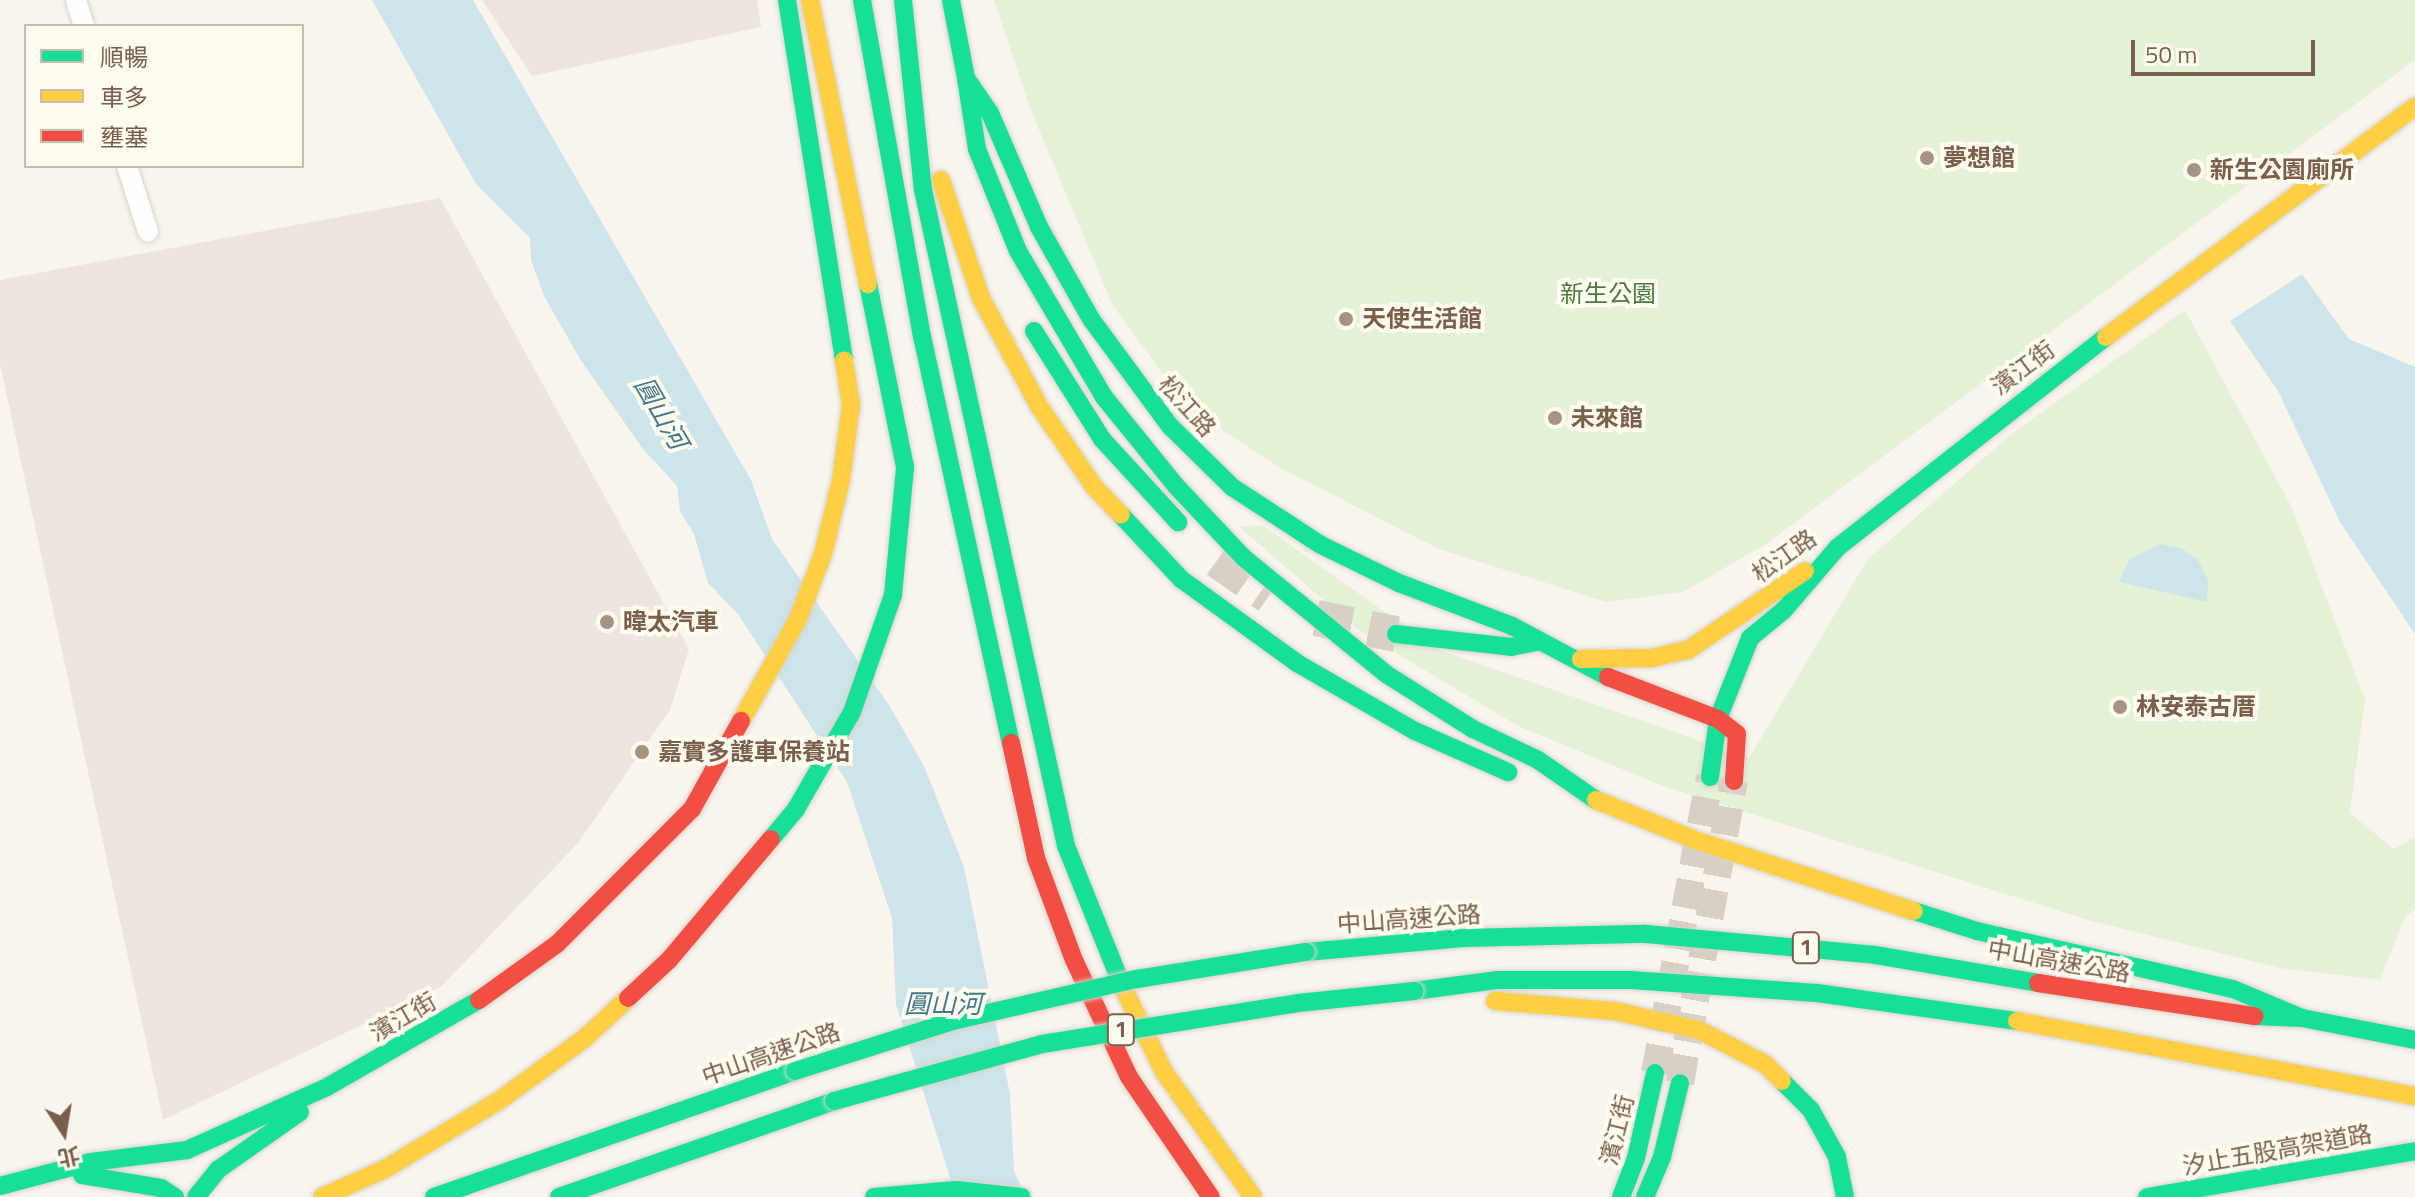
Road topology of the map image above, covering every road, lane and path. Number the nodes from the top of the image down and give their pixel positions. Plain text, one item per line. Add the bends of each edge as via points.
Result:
1 (76, 0) edge
2 (788, 0) edge
3 (810, 0) edge
4 (862, 0) edge
5 (903, 0) edge
6 (951, 0) edge
7 (83, 24) edge
8 (910, 43) junction
9 (966, 78) junction
10 (936, 100) dead end
11 (2415, 107) edge
12 (920, 127) junction
13 (867, 140) dead end
14 (955, 143) dead end
15 (128, 168) edge
16 (969, 183) dead end
17 (148, 232) dead end
18 (1024, 312) dead end
19 (922, 336) junction
20 (883, 357) junction
21 (1196, 540) dead end
22 (1838, 547) junction
23 (1396, 634) tunnel mouth
24 (1537, 642) junction
25 (1581, 659) junction
26 (1718, 719) junction
27 (1710, 777) tunnel mouth
28 (1734, 781) tunnel mouth
29 (1585, 796) junction
30 (1414, 991) junction
31 (2302, 1018) junction
32 (2415, 1040) edge
33 (1655, 1073) tunnel mouth
34 (1680, 1083) tunnel mouth
35 (327, 1087) junction
36 (2415, 1096) edge
37 (2415, 1151) edge
38 (70, 1169) junction
39 (0, 1186) edge
40 (175, 1197) edge
41 (196, 1197) edge
42 (322, 1197) edge
43 (434, 1197) edge
44 (559, 1197) edge
45 (874, 1197) edge
46 (1022, 1197) edge
47 (1211, 1197) edge
48 (1253, 1197) edge
49 (1621, 1197) edge
50 (1645, 1197) edge
51 (1845, 1197) edge
52 (2147, 1197) edge

1 - 7 street
2 - 20 main road via 836,203
2 - 35 main road, 濱江街 via 851,405 841,480 823,554 798,619 692,809 557,944 487,995
3 - 20 main road
4 - 19 main road
5 - 8 main road
6 - 9 main road, 松江路
8 - 10 main road
8 - 12 main road
9 - 24 main road, 松江路 via 990,113 1039,227 1091,319 1170,426 1232,487 1291,528 1376,573 1512,626
9 - 29 main road via 977,149 1018,251 1075,355 1177,487 1244,558 1386,674 1473,729 1538,760
11 - 22 main road, 濱江街 via 2002,414
12 - 29 main road via 981,298 1039,406 1095,488 1181,579 1297,663 1415,731 1534,784
12 - 48 main road via 923,190 1066,846 1102,944 1164,1072
13 - 19 main road
14 - 16 main road
15 - 17 street
18 - 21 main road via 1064,385 1102,439
19 - 47 main road via 1036,858 1074,960 1129,1077
20 - 42 main road via 905,467 893,595 852,712 796,809 669,960 585,1038 433,1141
22 - 25 main road, 松江路 via 1724,631 1688,650 1652,658
22 - 26 main road, 濱江街 via 1784,610 1750,638
23 - 24 main road via 1511,647
24 - 25 main road, 松江路
25 - 26 main road, 松江路 via 1606,676
26 - 27 main road, 濱江街
26 - 28 main road via 1737,734
29 - 31 main road via 1695,840 1977,931 2233,989
30 - 36 main road, 1 via 1498,980 1631,980 1817,993 2001,1018
30 - 44 main road, 1, bridge via 1298,1003 1042,1044 834,1101
30 - 51 main road via 1615,1011 1699,1030 1765,1064 1811,1110 1837,1157
31 - 32 main road, 中山高速公路 / 1
31 - 43 main road, 中山高速公路 / 1, bridge via 2218,1014 1875,955 1646,934 1463,938 1306,952 1137,979 953,1021
33 - 49 main road, 濱江街 via 1636,1158
34 - 50 main road, 濱江街 via 1662,1157
35 - 38 main road, 濱江街 via 187,1150
35 - 41 main road via 284,1126 219,1169
37 - 52 main road, 汐止五股高架道路
38 - 39 main road, 濱江街
38 - 40 main road via 96,1181 161,1188
45 - 46 main road via 956,1190

